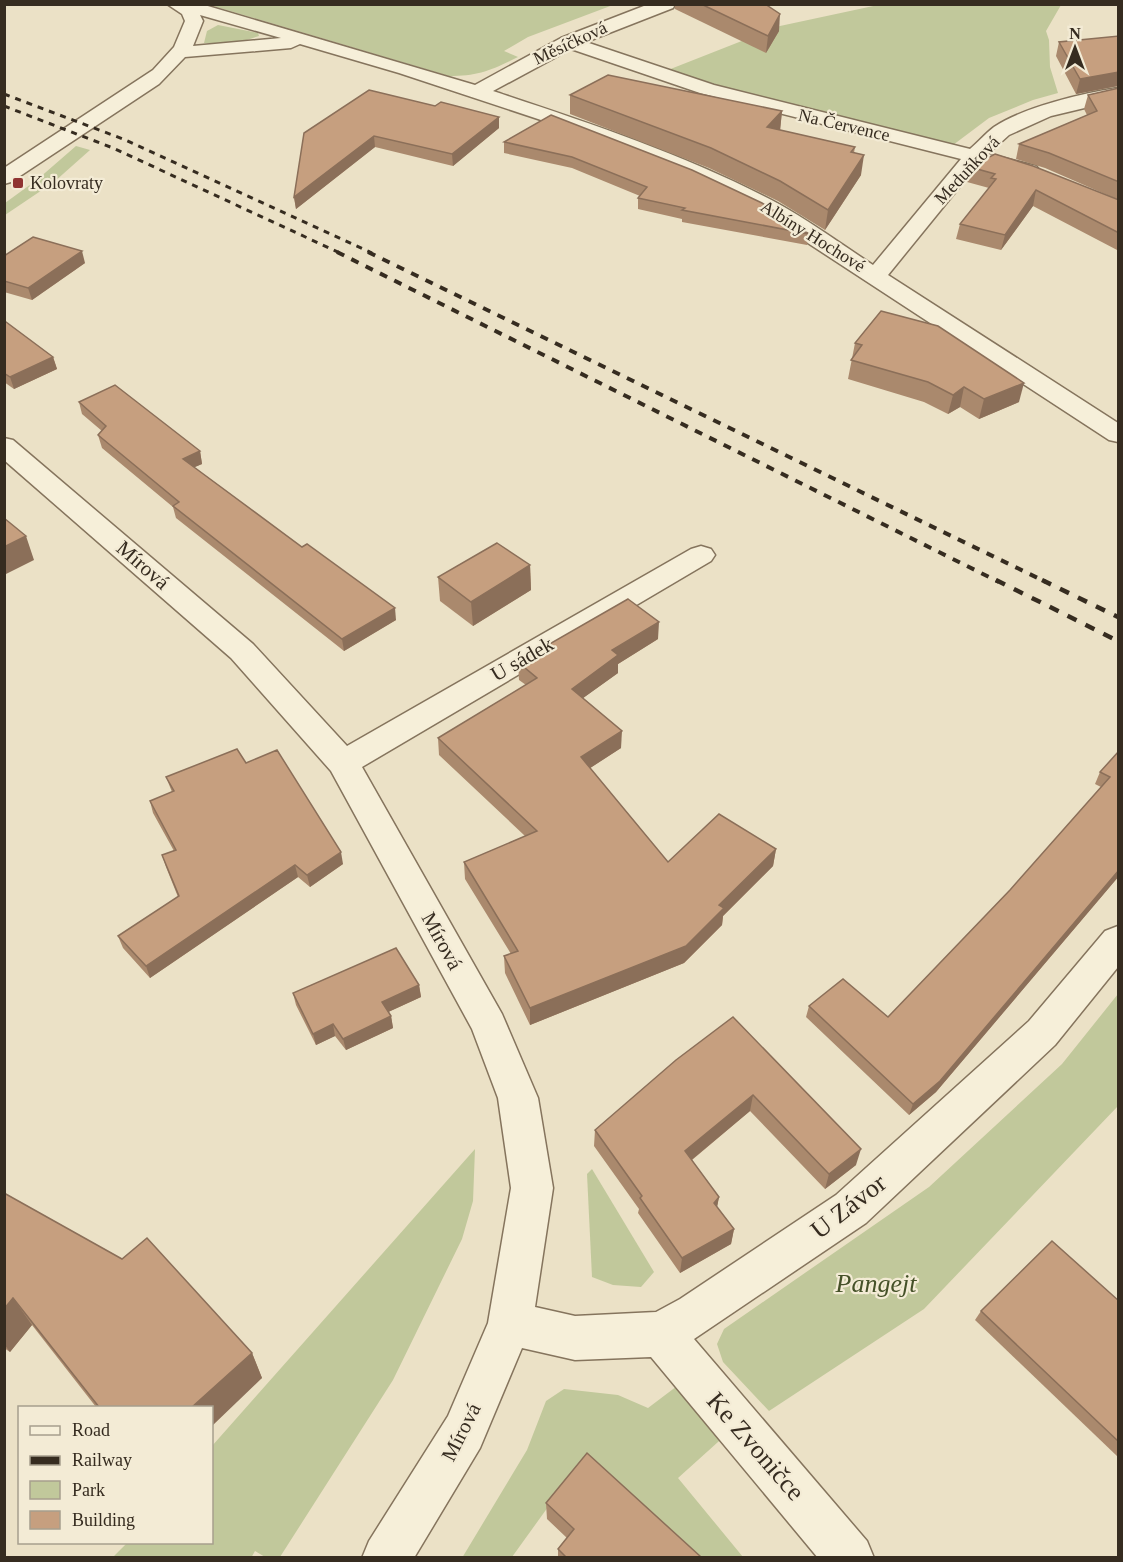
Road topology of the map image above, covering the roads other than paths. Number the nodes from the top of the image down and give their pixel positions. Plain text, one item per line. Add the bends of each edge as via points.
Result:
1 (175, 4) edge
2 (180, 4) edge
3 (667, 4) edge
4 (307, 41) junction
5 (567, 42) junction
6 (182, 52) junction
7 (477, 92) junction
8 (1119, 94) edge
9 (975, 155) junction
10 (1046, 176) edge
11 (4, 178) edge
12 (876, 275) junction
13 (1119, 434) edge
14 (4, 446) edge
15 (701, 555) dead end
16 (343, 763) junction
17 (1119, 941) edge
18 (510, 1324) junction
19 (661, 1334) junction
20 (386, 1557) edge
21 (849, 1557) edge

1 - 6 street via 189,11 194,21
2 - 4 street, Albíny Hochové
3 - 5 street, Měsíčková
4 - 6 street, Albíny Hochové
4 - 7 street, Albíny Hochové
5 - 7 street, Měsíčková
5 - 9 street, Na Července via 717,92
6 - 11 street via 152,80
7 - 12 street, Albíny Hochové via 622,141 713,180 770,208
8 - 9 street, Meduňková via 1044,112 1002,131
9 - 10 street, Na Července
9 - 12 street, Meduňková
12 - 13 street, Albíny Hochové
14 - 16 street, Mírová via 242,651
15 - 16 street, U sádek
16 - 18 street, Mírová via 489,1025 518,1098 532,1188
17 - 19 street, U Závor via 1041,1033 851,1209
18 - 19 street, U Závor via 575,1338
18 - 20 street, Mírová via 464,1432
19 - 21 street, Ke Zvoničce

